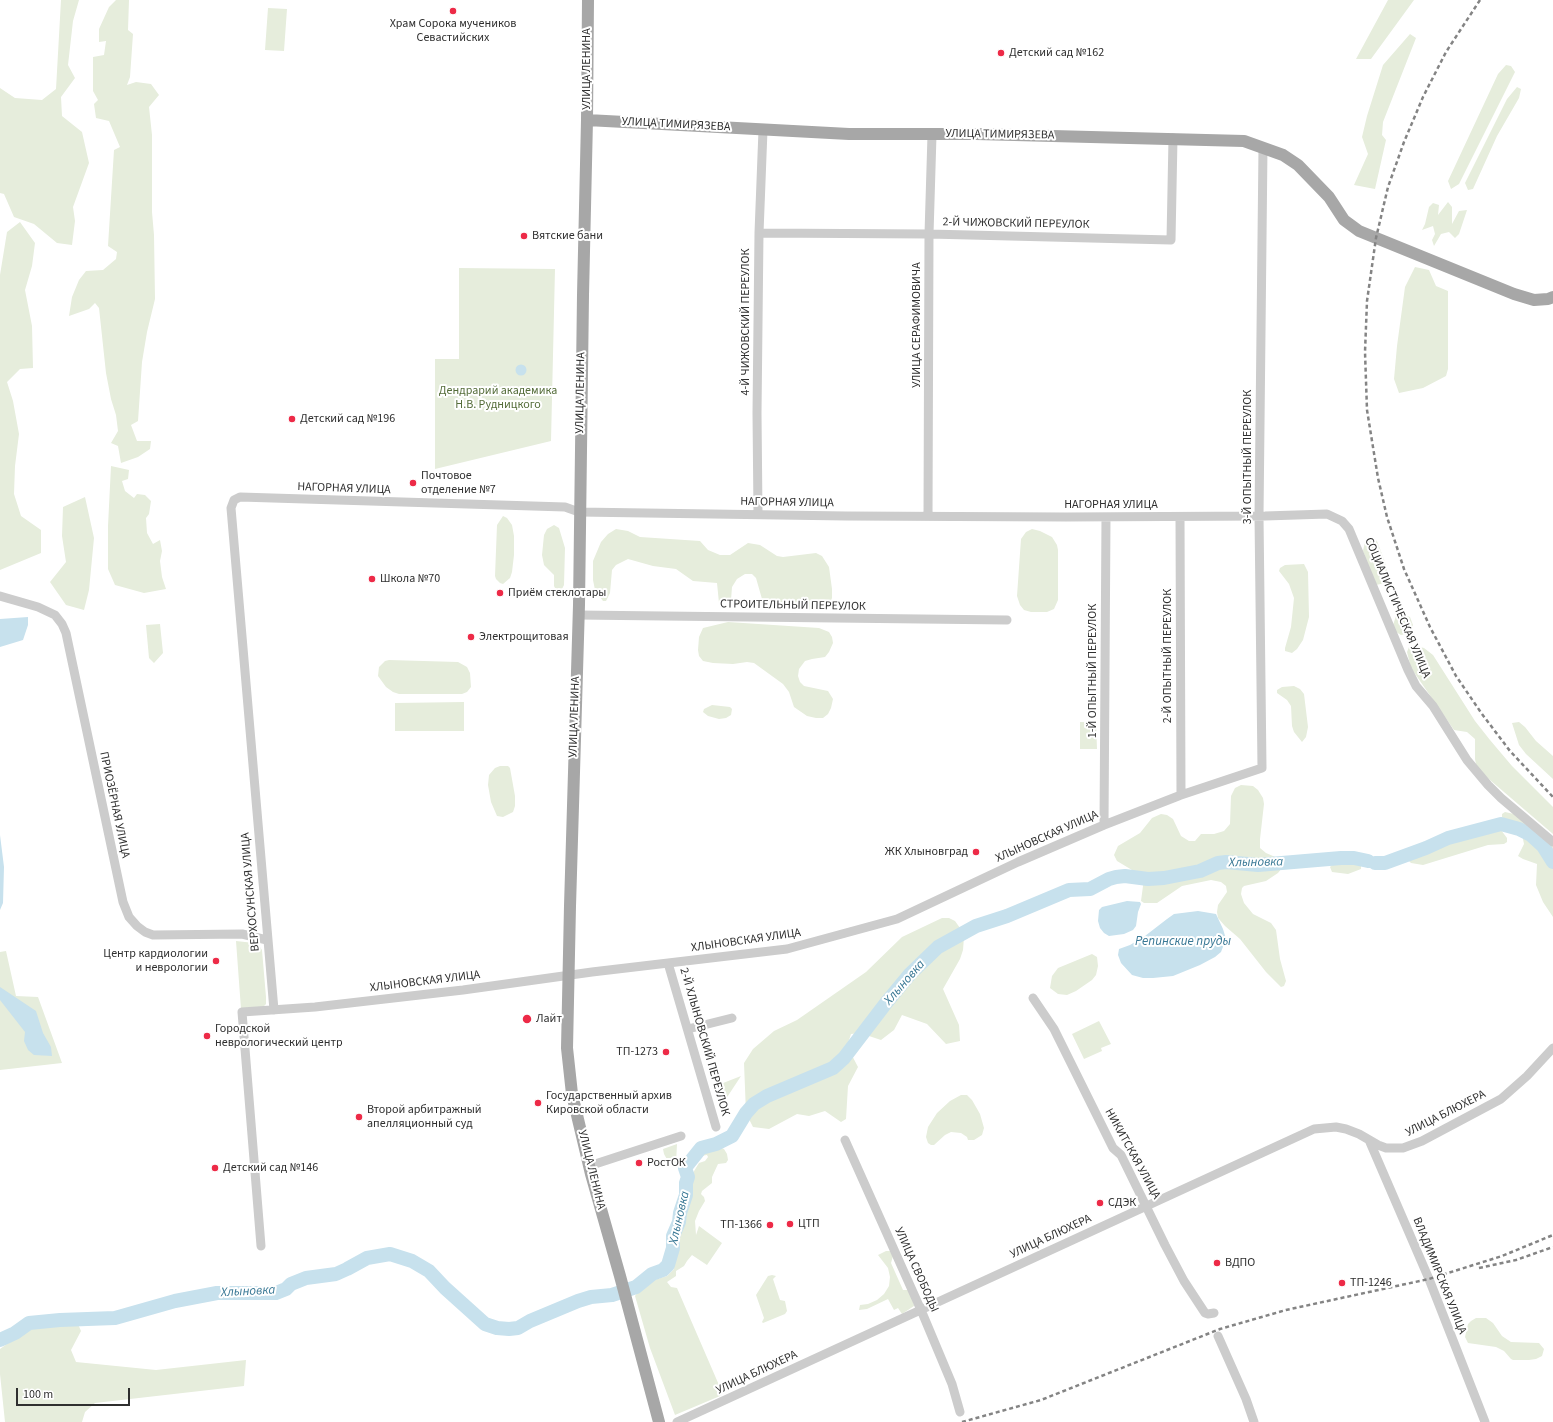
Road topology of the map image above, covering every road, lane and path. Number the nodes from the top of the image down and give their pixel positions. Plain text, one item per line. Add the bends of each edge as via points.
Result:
1 (588, 0) edge
2 (587, 120) junction
3 (762, 130) junction
4 (932, 134) junction
5 (1173, 138) junction
6 (1263, 147) junction
7 (759, 233) junction
8 (929, 234) junction
9 (1553, 297) edge
10 (231, 508) joint
11 (580, 512) junction
12 (758, 514) junction
13 (928, 516) junction
14 (1259, 516) junction
15 (1106, 517) junction
16 (1180, 517) junction
17 (1346, 525) joint
18 (0, 596) edge
19 (578, 615) junction
20 (1007, 620) dead end
21 (1262, 768) joint
22 (1181, 795) junction
23 (1104, 825) junction
24 (1553, 842) edge
25 (267, 940) junction
26 (668, 963) junction
27 (568, 976) junction
28 (1033, 998) dead end
29 (274, 1010) junction
30 (732, 1018) dead end
31 (688, 1029) junction
32 (1553, 1048) edge
33 (716, 1127) dead end
34 (680, 1136) dead end
35 (845, 1140) dead end
36 (1369, 1140) junction
37 (589, 1166) junction
38 (1147, 1206) junction
39 (261, 1246) dead end
40 (921, 1310) junction
41 (1214, 1313) dead end
42 (1218, 1336) dead end
43 (960, 1412) dead end
44 (659, 1422) edge
45 (677, 1422) edge
46 (1254, 1422) edge
47 (1484, 1422) edge

1 - 2 main road, УЛИЦА ЛЕНИНА
2 - 3 main road, УЛИЦА ТИМИРЯЗЕВА
2 - 11 main road, УЛИЦА ЛЕНИНА
3 - 4 main road, УЛИЦА ТИМИРЯЗЕВА
3 - 7 street, 4-Й ЧИЖОВСКИЙ ПЕРЕУЛОК
4 - 5 main road, УЛИЦА ТИМИРЯЗЕВА
4 - 8 street, УЛИЦА СЕРАФИМОВИЧА
5 - 6 main road, УЛИЦА ТИМИРЯЗЕВА via 1244,141
5 - 8 street, 2-Й ЧИЖОВСКИЙ ПЕРЕУЛОК via 1171,240
6 - 9 main road, УЛИЦА ТИМИРЯЗЕВА via 1283,155 1298,165 1329,198 1344,220 1359,231 1514,294 1534,300
6 - 14 street, 3-Й ОПЫТНЫЙ ПЕРЕУЛОК
7 - 8 street, 2-Й ЧИЖОВСКИЙ ПЕРЕУЛОК
7 - 12 street, 4-Й ЧИЖОВСКИЙ ПЕРЕУЛОК
8 - 13 street, УЛИЦА СЕРАФИМОВИЧА
10 - 11 street, НАГОРНАЯ УЛИЦА via 234,500 240,497 565,507
10 - 25 street, ВЕРХОСУНСКАЯ УЛИЦА
11 - 12 street, НАГОРНАЯ УЛИЦА
11 - 19 main road, УЛИЦА ЛЕНИНА
12 - 13 street, НАГОРНАЯ УЛИЦА
13 - 15 street, НАГОРНАЯ УЛИЦА
14 - 16 street, НАГОРНАЯ УЛИЦА
14 - 17 street, НАГОРНАЯ УЛИЦА via 1327,514
14 - 21 street, 3-Й ОПЫТНЫЙ ПЕРЕУЛОК
15 - 16 street, НАГОРНАЯ УЛИЦА
15 - 23 street, 1-Й ОПЫТНЫЙ ПЕРЕУЛОК
16 - 22 street, 2-Й ОПЫТНЫЙ ПЕРЕУЛОК
17 - 24 street, СОЦИАЛИСТИЧЕСКАЯ УЛИЦА via 1416,686 1433,706 1474,770 1501,798
18 - 25 street, ПРИОЗЁРНАЯ УЛИЦА via 38,607 55,615 66,633 122,902 129,917 137,926 153,935 238,934
19 - 20 street, СТРОИТЕЛЬНЫЙ ПЕРЕУЛОК
19 - 27 main road, УЛИЦА ЛЕНИНА
21 - 22 street, ХЛЫНОВСКАЯ УЛИЦА
22 - 23 street, ХЛЫНОВСКАЯ УЛИЦА
23 - 26 street, ХЛЫНОВСКАЯ УЛИЦА via 897,919 787,949
25 - 29 street, ВЕРХОСУНСКАЯ УЛИЦА
26 - 27 street, ХЛЫНОВСКАЯ УЛИЦА
26 - 31 street, 2-Й ХЛЫНОВСКИЙ ПЕРЕУЛОК
27 - 29 street, ХЛЫНОВСКАЯ УЛИЦА
27 - 37 main road, УЛИЦА ЛЕНИНА via 567,1048 571,1087
28 - 38 street, НИКИТСКАЯ УЛИЦА via 1054,1029 1113,1148 1121,1155
29 - 39 street via 242,1012
30 - 31 street
31 - 33 street, 2-Й ХЛЫНОВСКИЙ ПЕРЕУЛОК
32 - 36 street, УЛИЦА БЛЮХЕРА via 1527,1076 1500,1099 1422,1141 1403,1148 1395,1148 1378,1145
34 - 37 street
35 - 40 street, УЛИЦА СВОБОДЫ
36 - 38 street, УЛИЦА БЛЮХЕРА via 1346,1129 1314,1128
36 - 47 street, ВЛАДИМИРСКАЯ УЛИЦА via 1429,1279
37 - 44 main road, УЛИЦА ЛЕНИНА
38 - 40 street, УЛИЦА БЛЮХЕРА
38 - 41 street, НИКИТСКАЯ УЛИЦА via 1184,1281 1205,1313
40 - 43 street, УЛИЦА СВОБОДЫ via 952,1384
40 - 45 street, УЛИЦА БЛЮХЕРА
42 - 46 street

